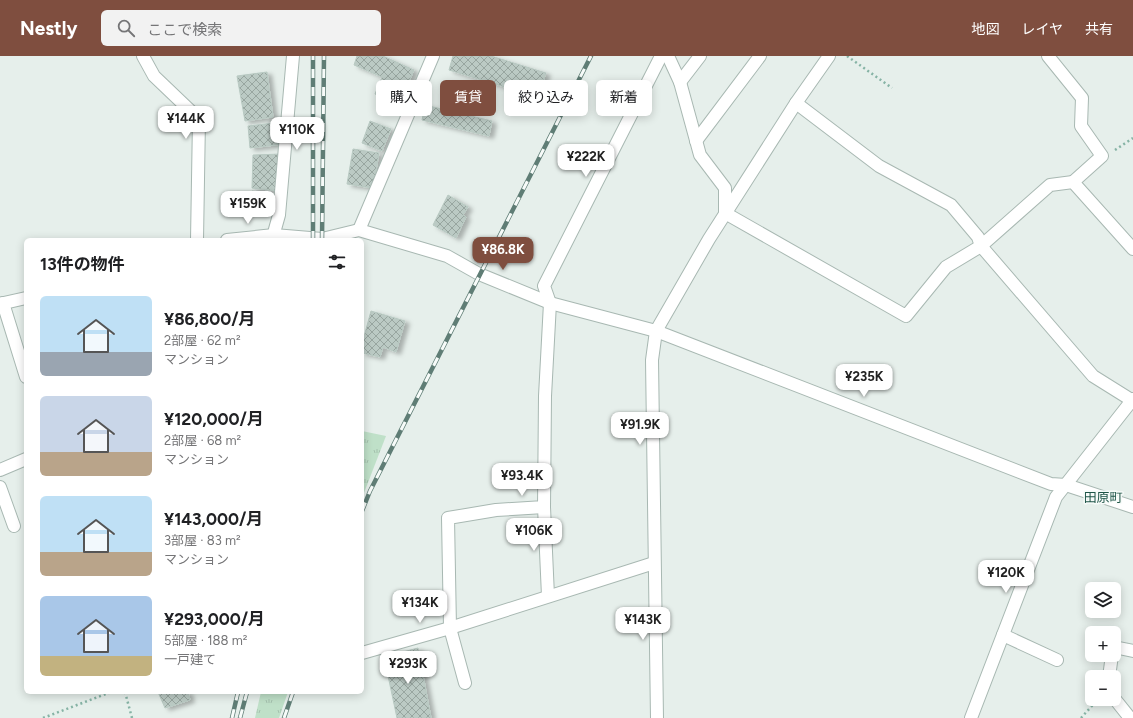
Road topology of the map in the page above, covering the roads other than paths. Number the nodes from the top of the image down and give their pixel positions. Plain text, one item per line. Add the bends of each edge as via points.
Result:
1 (143, 56) edge
2 (293, 56) edge
3 (433, 56) edge
4 (660, 56) edge
5 (668, 56) edge
6 (700, 56) edge
7 (760, 56) edge
8 (829, 56) edge
9 (1048, 56) edge
10 (680, 82) junction
11 (796, 103) junction
12 (696, 141) junction
13 (1073, 182) junction
14 (725, 213) junction
15 (359, 230) junction
16 (273, 237) edge
17 (197, 238) edge
18 (258, 238) edge
19 (298, 238) edge
20 (326, 238) edge
21 (981, 246) junction
22 (1133, 249) edge
23 (24, 298) edge
24 (550, 302) junction
25 (1, 303) edge
26 (656, 331) junction
27 (24, 371) edge
28 (1133, 400) edge
29 (24, 460) edge
30 (0, 470) edge
31 (1066, 485) junction
32 (0, 487) edge
33 (544, 507) junction
34 (1133, 507) edge
35 (14, 526) dead end
36 (654, 563) junction
37 (548, 596) junction
38 (450, 628) junction
39 (1003, 635) junction
40 (1121, 648) edge
41 (1133, 651) edge
42 (364, 652) edge
43 (1057, 660) dead end
44 (465, 683) dead end
45 (1120, 706) edge
46 (656, 718) edge
47 (971, 718) edge
48 (1130, 718) edge

1 - 17 street via 154,76 199,118
2 - 16 street via 279,215
3 - 15 street
4 - 24 street via 544,286
5 - 10 street
6 - 10 street
7 - 12 street
8 - 11 street
9 - 13 street via 1082,98 1081,126 1102,156
10 - 12 street
11 - 14 street
11 - 21 street via 879,166 952,205 978,237
12 - 14 street via 700,155 725,188
13 - 21 street via 1050,185
13 - 22 street
14 - 21 street via 906,316 946,267
14 - 26 street
15 - 20 street
15 - 24 street via 448,256 479,274
16 - 18 street
16 - 19 street
21 - 28 street via 1093,376
23 - 25 street
24 - 26 street
24 - 33 street via 545,396
25 - 27 street
26 - 31 street via 1051,484
26 - 36 street via 652,360
28 - 31 street
29 - 30 street
31 - 34 street
31 - 39 street via 1056,497
32 - 35 street
33 - 37 street
33 - 38 street via 496,510 448,518
36 - 37 street
36 - 46 street
37 - 38 street
38 - 42 street
38 - 44 street
39 - 43 street
39 - 47 street
40 - 41 street
45 - 48 street

